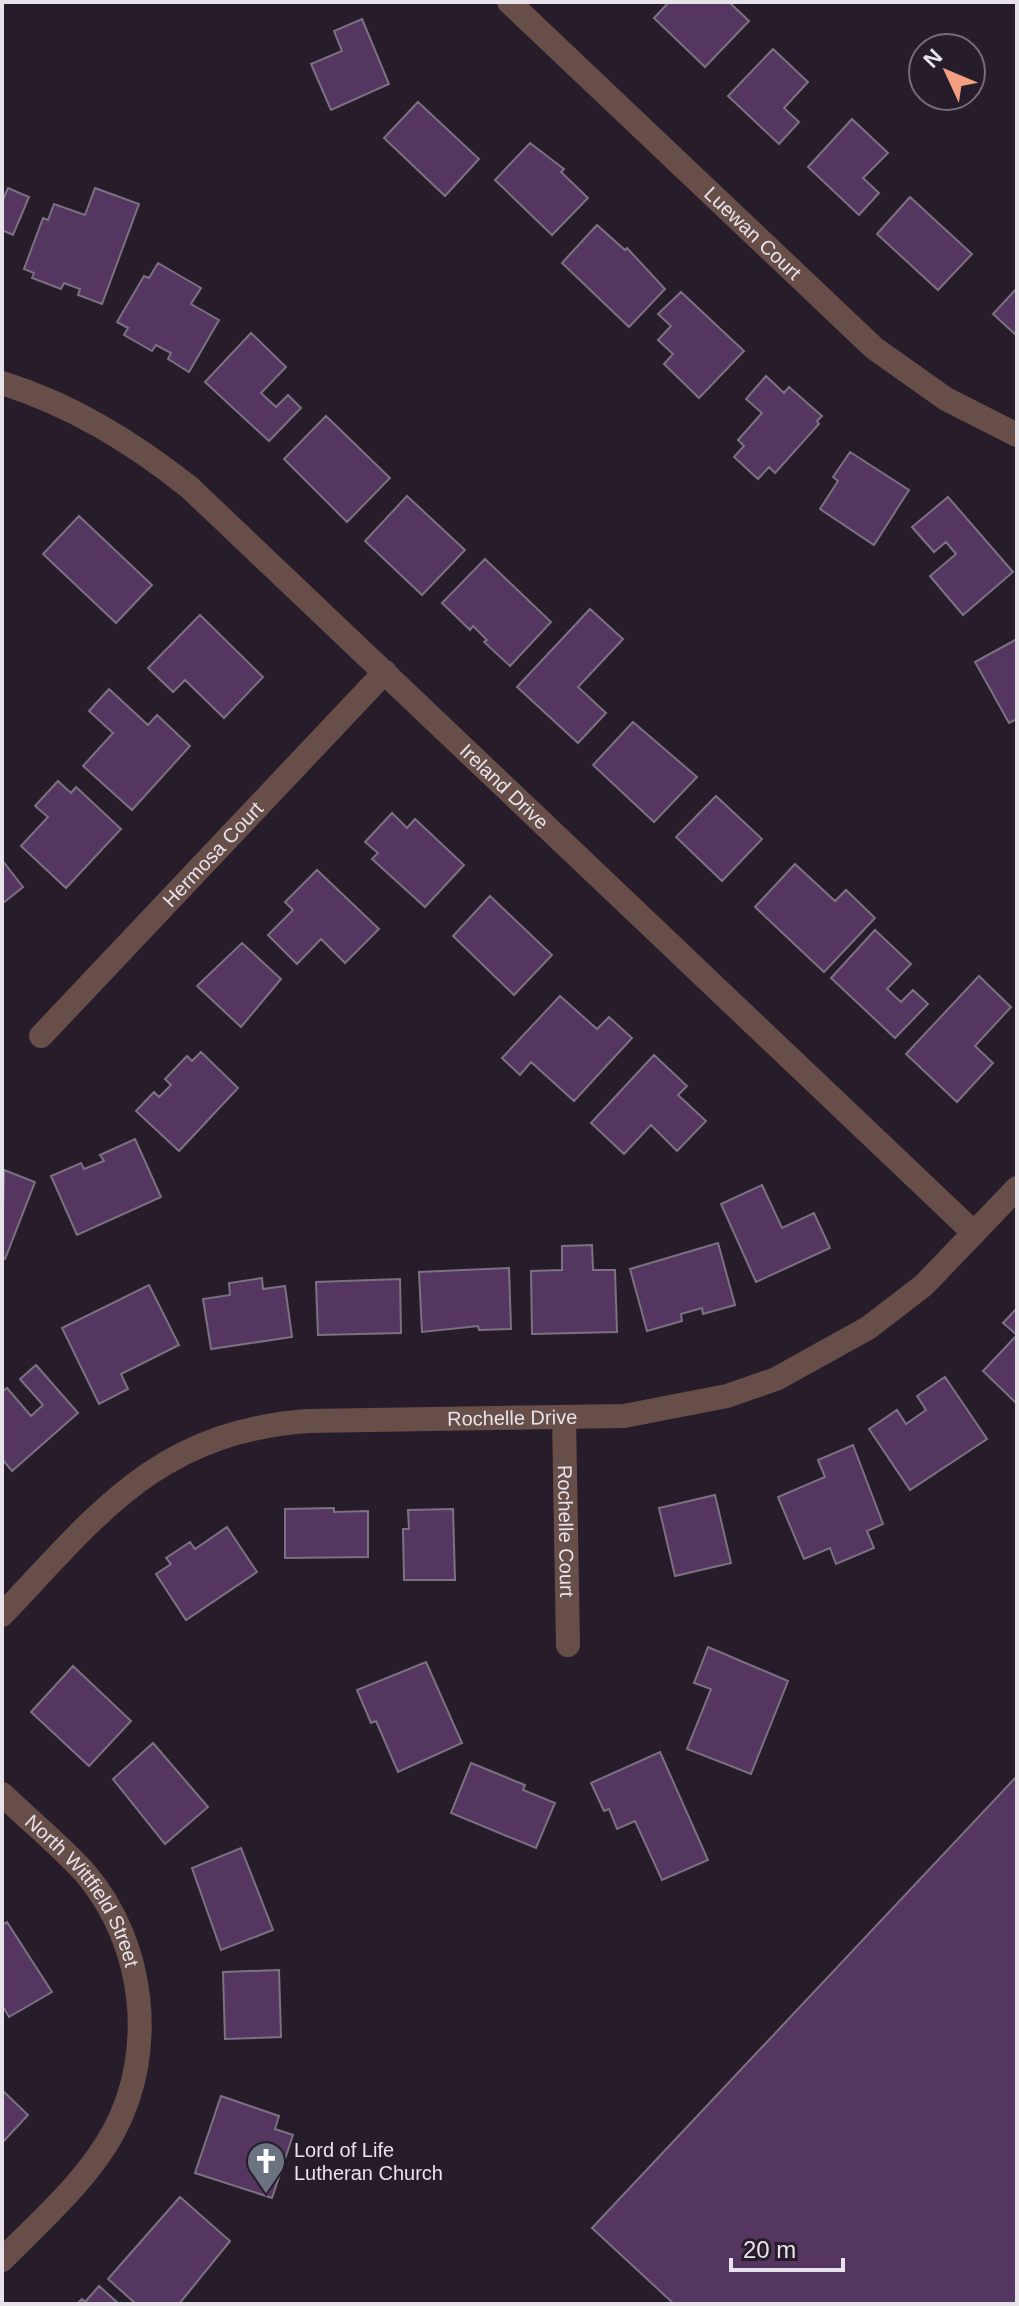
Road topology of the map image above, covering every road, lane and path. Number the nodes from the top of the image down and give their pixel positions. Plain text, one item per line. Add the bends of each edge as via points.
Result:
1 (509, 2) edge
2 (2, 383) edge
3 (1017, 435) edge
4 (385, 672) junction
5 (41, 1036) dead end
6 (1017, 1188) edge
7 (974, 1233) junction
8 (564, 1417) junction
9 (2, 1615) edge
10 (568, 1645) dead end
11 (2, 1794) edge
12 (2, 2260) edge

1 - 3 street, Luewan Court via 861,337 946,399
2 - 4 street, Ireland Drive via 88,418 147,454 204,500
4 - 5 street, Hermosa Court
4 - 7 street, Ireland Drive
6 - 7 street, Rochelle Drive
7 - 8 street, Rochelle Drive via 924,1285 868,1328 776,1379 718,1399 642,1414
8 - 9 street, Rochelle Drive via 297,1422 208,1442 132,1483
8 - 10 street, Rochelle Court
11 - 12 street, North Wittfield Street via 104,1899 130,1956 138,2000 136,2070 112,2134 83,2176

